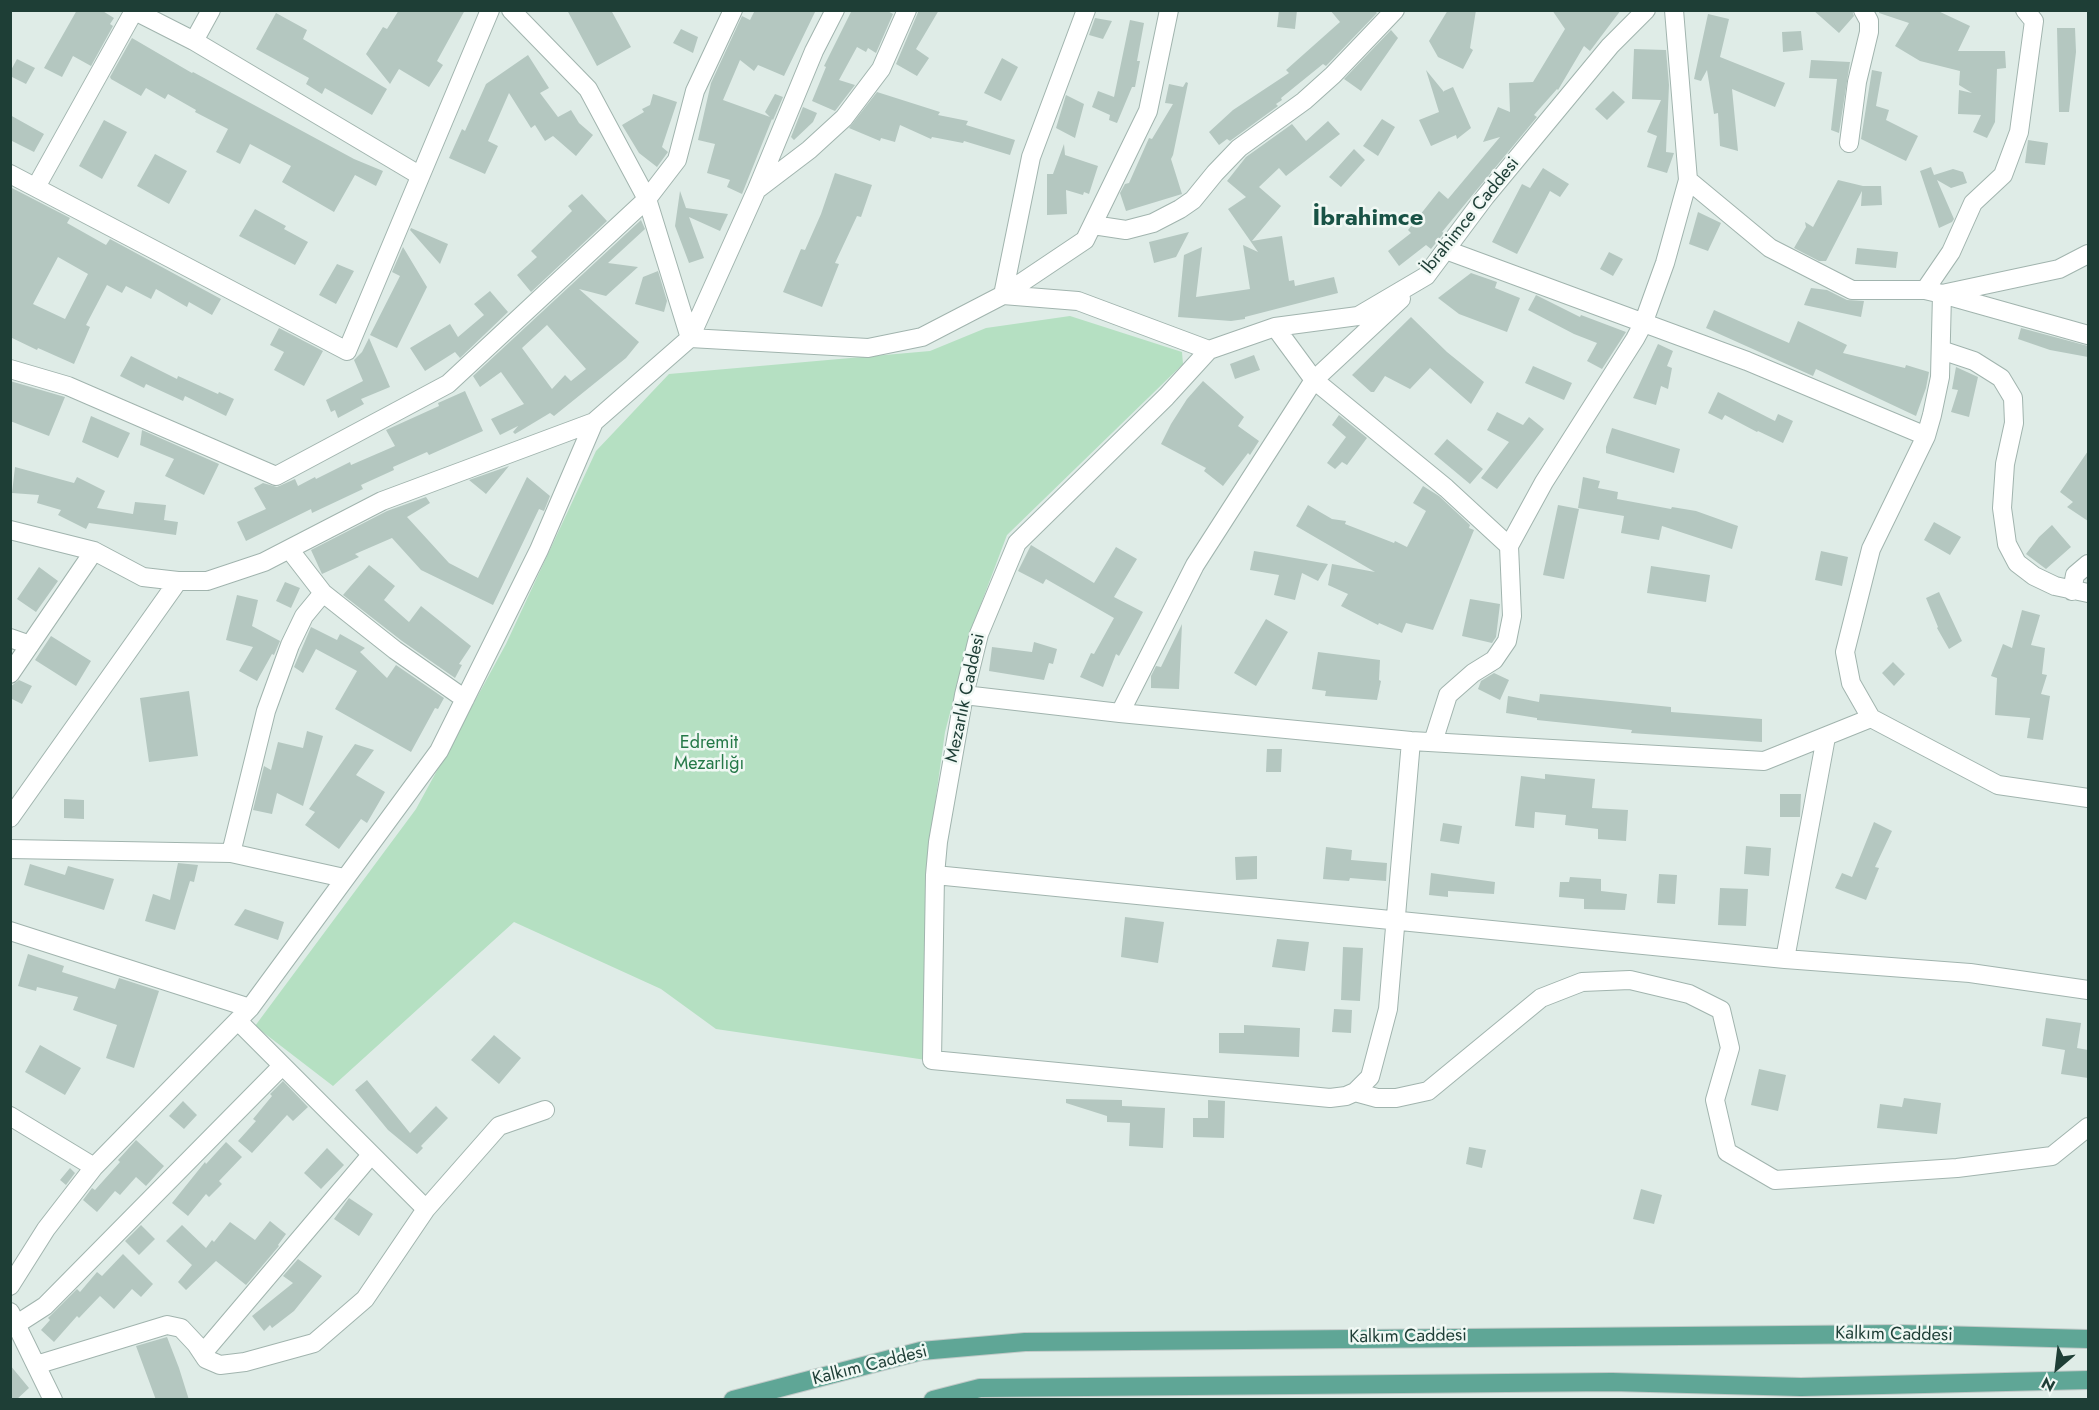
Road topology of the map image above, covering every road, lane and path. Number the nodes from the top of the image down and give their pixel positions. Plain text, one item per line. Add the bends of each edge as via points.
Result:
1 (211, 10) edge
2 (490, 10) edge
3 (510, 10) edge
4 (733, 10) edge
5 (835, 10) edge
6 (907, 10) edge
7 (1086, 10) edge
8 (1169, 10) edge
9 (1395, 10) edge
10 (1646, 10) edge
11 (1674, 10) edge
12 (1863, 10) edge
13 (2025, 10) edge
14 (134, 11) edge
15 (194, 41) junction
16 (1849, 143) dead end
17 (419, 175) junction
18 (11, 177) edge
19 (1688, 180) junction
20 (36, 187) junction
21 (758, 189) junction
22 (647, 199) junction
23 (1093, 225) junction
24 (1446, 250) junction
25 (2088, 254) edge
26 (1426, 276) junction
27 (1933, 292) junction
28 (1003, 295) junction
29 (1643, 324) junction
30 (1275, 327) junction
31 (2088, 335) edge
32 (690, 338) junction
33 (1209, 350) junction
34 (1941, 350) junction
35 (10, 369) edge
36 (1314, 380) junction
37 (594, 422) junction
38 (1926, 436) junction
39 (10, 530) edge
40 (1509, 546) junction
41 (289, 549) junction
42 (94, 551) junction
43 (2088, 564) edge
44 (178, 581) junction
45 (323, 592) junction
46 (2080, 592) edge
47 (10, 638) edge
48 (30, 645) junction
49 (10, 674) edge
50 (964, 695) junction
51 (465, 699) junction
52 (1120, 713) junction
53 (1871, 718) junction
54 (1826, 737) junction
55 (1411, 741) junction
56 (1433, 742) junction
57 (2088, 798) edge
58 (10, 818) edge
59 (10, 849) edge
60 (231, 853) junction
61 (935, 874) junction
62 (344, 878) junction
63 (1396, 921) junction
64 (10, 931) edge
65 (1785, 959) junction
66 (2088, 990) edge
67 (244, 1015) junction
68 (282, 1066) junction
69 (1355, 1092) junction
70 (545, 1110) dead end
71 (10, 1116) edge
72 (2088, 1127) edge
73 (371, 1155) junction
74 (94, 1167) junction
75 (426, 1209) junction
76 (10, 1286) edge
77 (14, 1318) edge
78 (2088, 1339) edge
79 (203, 1353) junction
80 (36, 1365) junction
81 (2088, 1380) edge
82 (53, 1400) edge
83 (733, 1400) edge
84 (933, 1400) edge

1 - 15 street
2 - 17 street
3 - 22 street via 588,89
4 - 22 street via 695,91 677,159
5 - 21 street via 814,51
6 - 21 street via 881,69 844,118
7 - 28 street via 1031,157
8 - 23 street via 1148,111
9 - 23 street via 1304,101 1239,148 1193,200 1153,223 1126,230
10 - 24 street, İbrahimce Caddesi via 1610,46
11 - 19 street
12 - 16 street via 1870,27
13 - 27 street via 2034,21 2019,132 2003,176 1974,203
14 - 15 street
14 - 20 street
15 - 17 street
17 - 20 street via 347,351
18 - 20 street
19 - 27 street via 1770,248 1852,290
19 - 29 street
21 - 32 street
22 - 32 street
22 - 35 street via 448,384 276,476 68,386
23 - 28 street via 1085,240
24 - 26 street, İbrahimce Caddesi
24 - 29 street
25 - 27 street via 2059,269
26 - 30 street, İbrahimce Caddesi via 1358,316
26 - 36 street
27 - 31 street
27 - 34 street
28 - 32 street via 922,337 868,348
28 - 33 street via 1078,301
29 - 38 street via 1747,361
29 - 40 street via 1544,482
30 - 33 street, İbrahimce Caddesi
30 - 36 street
32 - 37 street
33 - 50 street, Mezarlık Caddesi via 1017,543 979,634
34 - 38 street via 1940,377
34 - 46 street via 1974,362 2001,378 2013,398 2014,423 2005,464 2002,508 2007,544 2017,562 2034,576
36 - 40 street via 1446,488
36 - 52 street via 1195,565
37 - 41 street via 382,501
37 - 51 street via 539,550
38 - 53 street via 1871,549 1845,652 1851,683
39 - 42 street
40 - 56 street via 1512,616 1507,641 1494,660 1448,695
41 - 44 street via 264,562 207,581
41 - 45 street
42 - 44 street via 143,577
42 - 48 street
43 - 46 street via 2075,575
44 - 58 street
45 - 51 street
45 - 60 street via 304,616 290,645 266,711
47 - 48 street
48 - 49 street
50 - 52 street
50 - 61 street, Mezarlık Caddesi
51 - 62 street via 439,751
52 - 55 street
53 - 54 street
53 - 57 street via 1998,785
54 - 56 street via 1764,761
54 - 65 street
55 - 56 street
55 - 63 street
59 - 60 street
60 - 62 street
61 - 63 street
61 - 69 street, Mezarlık Caddesi via 932,1060 1330,1098
62 - 67 street
63 - 65 street
63 - 69 street via 1388,1009 1370,1077
64 - 67 street
65 - 66 street via 1970,973
67 - 68 street
67 - 74 street
68 - 73 street
68 - 77 street via 45,1306
69 - 72 street via 1396,1098 1428,1091 1541,998 1582,982 1630,980 1689,994 1721,1010 1730,1048 1715,1100 1727,1152 1775,1180 1957,1168 2052,1156
70 - 75 street via 499,1126
71 - 74 street
73 - 75 street
73 - 79 street
74 - 76 street via 46,1228
75 - 79 street via 365,1299 314,1343 220,1365 206,1359
77 - 80 street
78 - 83 main road, Kalkım Caddesi via 1900,1334 1025,1342 921,1351
79 - 80 street via 181,1328 167,1325
80 - 82 street
81 - 84 main road via 1801,1388 1612,1382 980,1388

